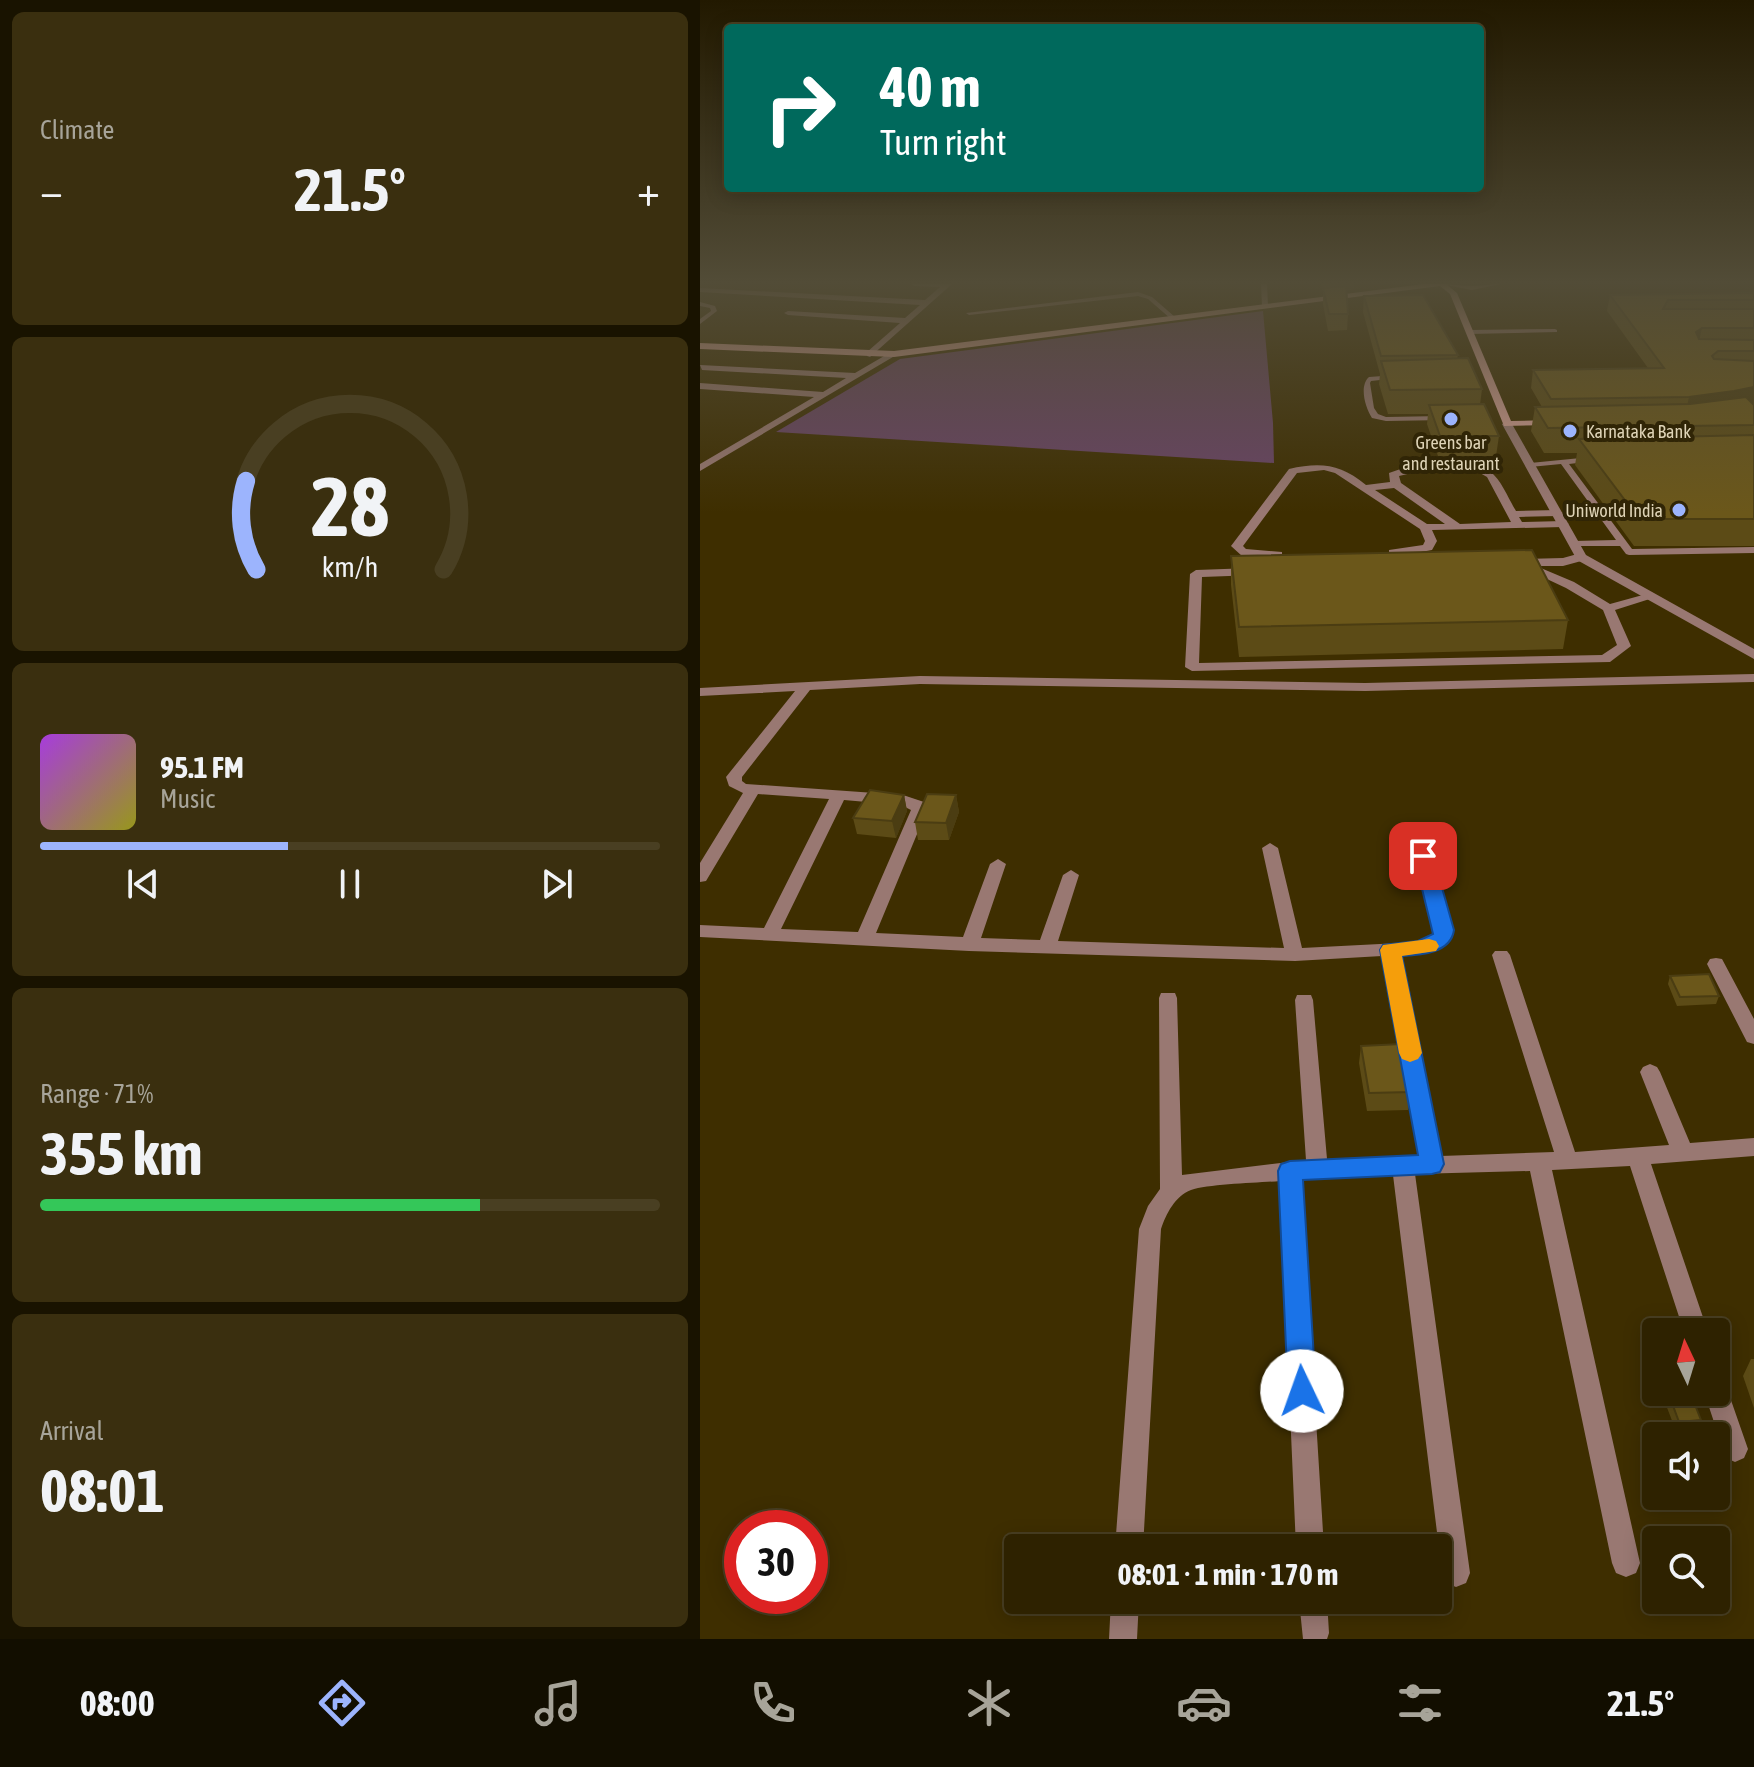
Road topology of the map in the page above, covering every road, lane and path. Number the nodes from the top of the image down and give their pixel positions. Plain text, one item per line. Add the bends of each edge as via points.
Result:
1 (883, 360) edge
2 (1477, 360) edge
3 (702, 367) dead end
4 (857, 376) junction
5 (1408, 377) edge
6 (700, 386) edge
7 (824, 395) junction
8 (1455, 418) edge
9 (1493, 418) edge
10 (1506, 421) junction
11 (1570, 423) edge
12 (1601, 459) edge
13 (1565, 464) junction
14 (1530, 465) junction
15 (700, 468) edge
16 (1396, 485) junction
17 (1364, 488) junction
18 (1560, 519) junction
19 (1515, 520) junction
20 (1425, 527) junction
21 (1458, 527) junction
22 (1620, 543) junction
23 (1574, 544) junction
24 (1754, 550) edge
25 (1380, 554) edge
26 (1289, 555) edge
27 (1581, 557) junction
28 (1519, 563) junction
29 (1504, 564) edge
30 (1273, 571) edge
31 (1650, 597) junction
32 (1608, 608) junction
33 (1754, 655) edge
34 (1754, 678) edge
35 (807, 685) junction
36 (700, 692) edge
37 (753, 789) junction
38 (839, 795) junction
39 (1270, 848) dead end
40 (1423, 856) dead end
41 (998, 864) dead end
42 (1071, 875) dead end
43 (700, 877) edge
44 (700, 931) edge
45 (769, 935) junction
46 (864, 940) junction
47 (969, 945) junction
48 (1047, 947) junction
49 (1390, 950) junction
50 (1295, 955) junction
51 (1501, 955) dead end
52 (1716, 964) dead end
53 (1168, 998) dead end
54 (1304, 1000) dead end
55 (1754, 1037) edge
56 (1650, 1072) dead end
57 (1753, 1151) edge
58 (1683, 1153) junction
59 (1638, 1156) junction
60 (1567, 1160) junction
61 (1539, 1161) junction
62 (1432, 1164) junction
63 (1403, 1166) junction
64 (1317, 1168) junction
65 (1290, 1171) junction
66 (1171, 1190) junction
67 (1691, 1318) edge
68 (1721, 1406) edge
69 (1735, 1449) dead end
70 (1130, 1534) edge
71 (1309, 1534) edge
72 (1626, 1563) dead end
73 (1456, 1573) dead end
74 (1124, 1614) edge
75 (1314, 1614) edge
76 (1315, 1633) dead end
77 (1123, 1639) edge

1 - 4 street
2 - 10 main road
3 - 4 street
4 - 7 street
5 - 8 lane via 1369,379 1365,388 1375,416
6 - 7 street
7 - 15 street
9 - 10 lane
10 - 11 main road
10 - 14 street
12 - 13 lane via 1571,459
13 - 14 lane
13 - 22 lane
14 - 18 street
16 - 17 street
16 - 19 street via 1393,475 1400,470 1483,470 1491,475
16 - 21 street
17 - 20 street
17 - 26 street via 1340,469 1316,466 1293,471 1237,546 1259,556
18 - 19 street
18 - 23 street
19 - 21 street
20 - 21 street
20 - 25 street via 1428,548
22 - 23 lane
22 - 24 lane via 1636,553
23 - 27 street
27 - 28 street
27 - 31 street
28 - 29 street
28 - 32 street
30 - 32 street via 1196,574 1192,667 1605,659 1624,646
31 - 32 street
31 - 33 street
34 - 35 street via 1365,687 920,680
35 - 36 street
35 - 37 street via 734,777 737,786
37 - 38 street
37 - 43 street
38 - 45 street
38 - 46 street via 914,802 919,810
39 - 50 street
40 - 49 street via 1443,938 1422,948
41 - 47 street
42 - 48 street
44 - 45 street
45 - 46 street
46 - 47 street
47 - 48 street
48 - 50 street
49 - 50 street
49 - 62 street
51 - 60 street
52 - 55 street
53 - 66 street
54 - 64 street
56 - 58 street
57 - 58 street
58 - 59 street
59 - 60 street
59 - 67 street
60 - 61 street
61 - 62 street
61 - 72 street
62 - 63 street
63 - 64 street
63 - 73 street
64 - 65 street
65 - 66 street via 1189,1181
65 - 71 street
66 - 70 street via 1157,1207 1150,1229
68 - 69 street
74 - 77 street
75 - 76 street

